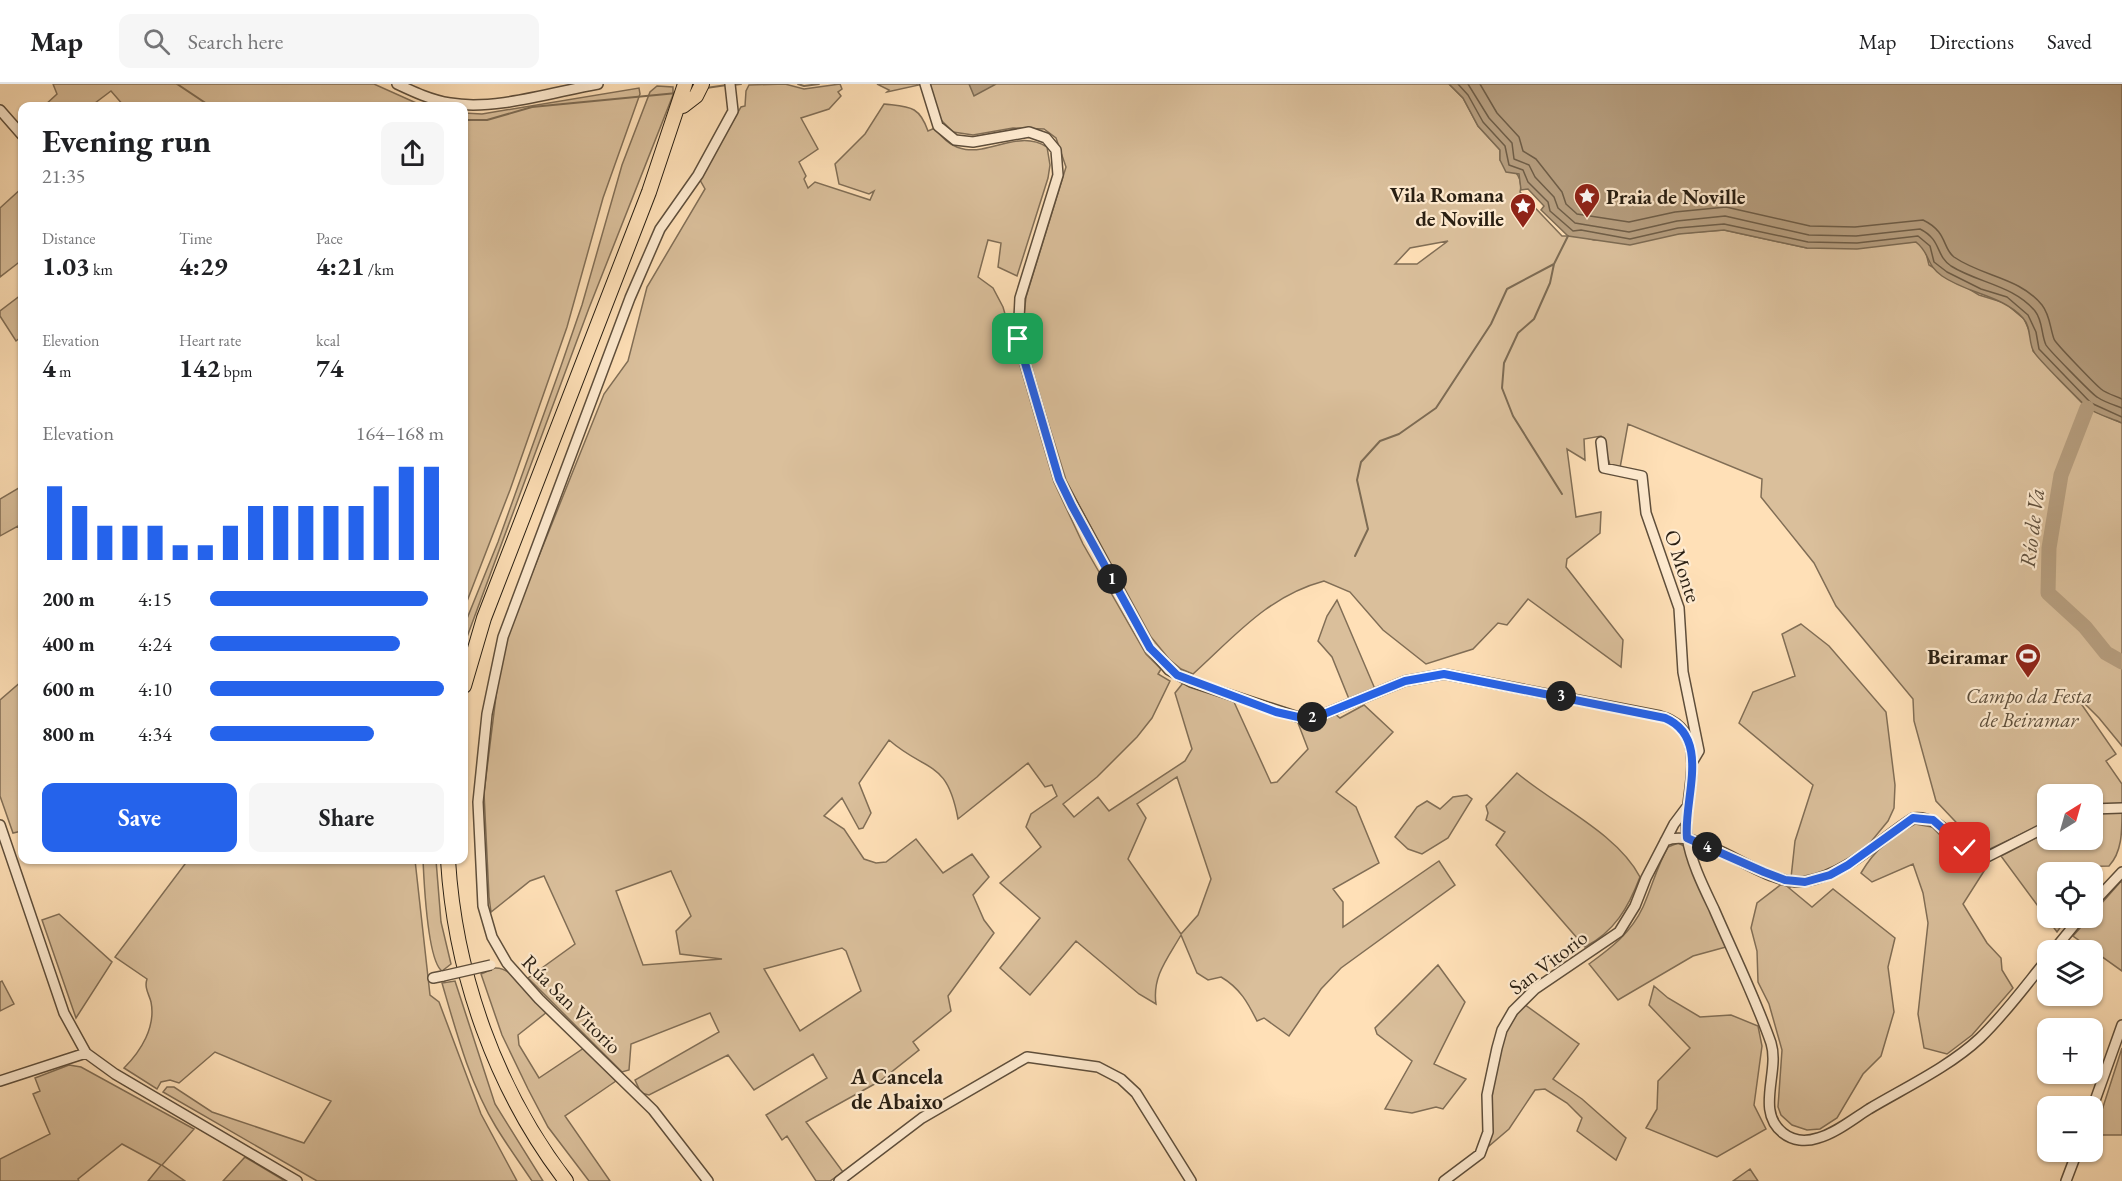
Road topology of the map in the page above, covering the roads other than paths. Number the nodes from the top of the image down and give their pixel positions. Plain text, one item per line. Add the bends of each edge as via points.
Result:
1 (397, 84) edge
2 (598, 84) edge
3 (730, 84) edge
4 (925, 84) edge
5 (699, 90) edge
6 (683, 96) edge
7 (446, 102) edge
8 (468, 104) edge
9 (0, 110) edge
10 (18, 130) edge
11 (1600, 442) dead end
12 (468, 674) edge
13 (1690, 714) junction
14 (1676, 724) junction
15 (1693, 761) junction
16 (1686, 808) junction
17 (2122, 808) edge
18 (2103, 809) edge
19 (0, 825) edge
20 (2037, 832) edge
21 (1687, 838) junction
22 (1665, 841) junction
23 (448, 864) edge
24 (2122, 872) edge
25 (2103, 892) edge
26 (2072, 928) edge
27 (2062, 940) edge
28 (507, 963) junction
29 (2037, 971) edge
30 (438, 976) dead end
31 (482, 1023) junction
32 (2122, 1025) edge
33 (86, 1053) junction
34 (0, 1081) edge
35 (2097, 1096) edge
36 (528, 1124) junction
37 (2073, 1162) edge
38 (297, 1181) edge
39 (556, 1181) edge
40 (566, 1181) edge
41 (578, 1181) edge
42 (708, 1181) edge
43 (839, 1181) edge
44 (1191, 1181) edge
45 (1444, 1181) edge
46 (2066, 1181) edge

1 - 7 street
2 - 8 street
3 - 28 street, Rúa San Vitorio via 733,111 698,175 660,229 593,390 503,637 487,714 478,801 483,906 492,937
4 - 14 street via 938,126 955,140 973,142 1029,132 1046,138 1056,150 1058,175 1020,298 1018,339 1059,479 1150,648 1169,670 1204,687 1298,717 1319,716 1405,681 1444,674 1660,716
5 - 6 highway
6 - 12 highway via 498,582
9 - 10 street
11 - 13 street, O Monte via 1604,468 1642,476 1647,513 1679,608
13 - 14 street
13 - 15 street via 1699,751
14 - 15 street via 1687,738
15 - 16 street
16 - 21 street
16 - 22 street, San Vitorio
17 - 18 street
19 - 33 street via 64,1013
20 - 21 street via 1987,857 1965,848 1933,820 1913,818 1848,865 1805,882 1785,880
21 - 22 street
21 - 29 street via 1692,859 1772,1047 1771,1117 1782,1132 1798,1140 1827,1134 1965,1051 1988,1030
22 - 45 street, San Vitorio via 1619,932 1535,989 1514,1011 1497,1048 1487,1095 1488,1132 1480,1154
23 - 31 highway via 458,940
24 - 25 street
26 - 27 street
28 - 30 street, bridge
28 - 42 street, Rúa San Vitorio via 653,1110
31 - 36 highway
31 - 41 highway via 540,1131
32 - 35 street
33 - 34 street
33 - 38 street
36 - 39 highway via 530,1142
36 - 40 highway
37 - 46 street
43 - 44 street via 922,1118 1027,1057 1098,1067 1121,1079 1136,1093

